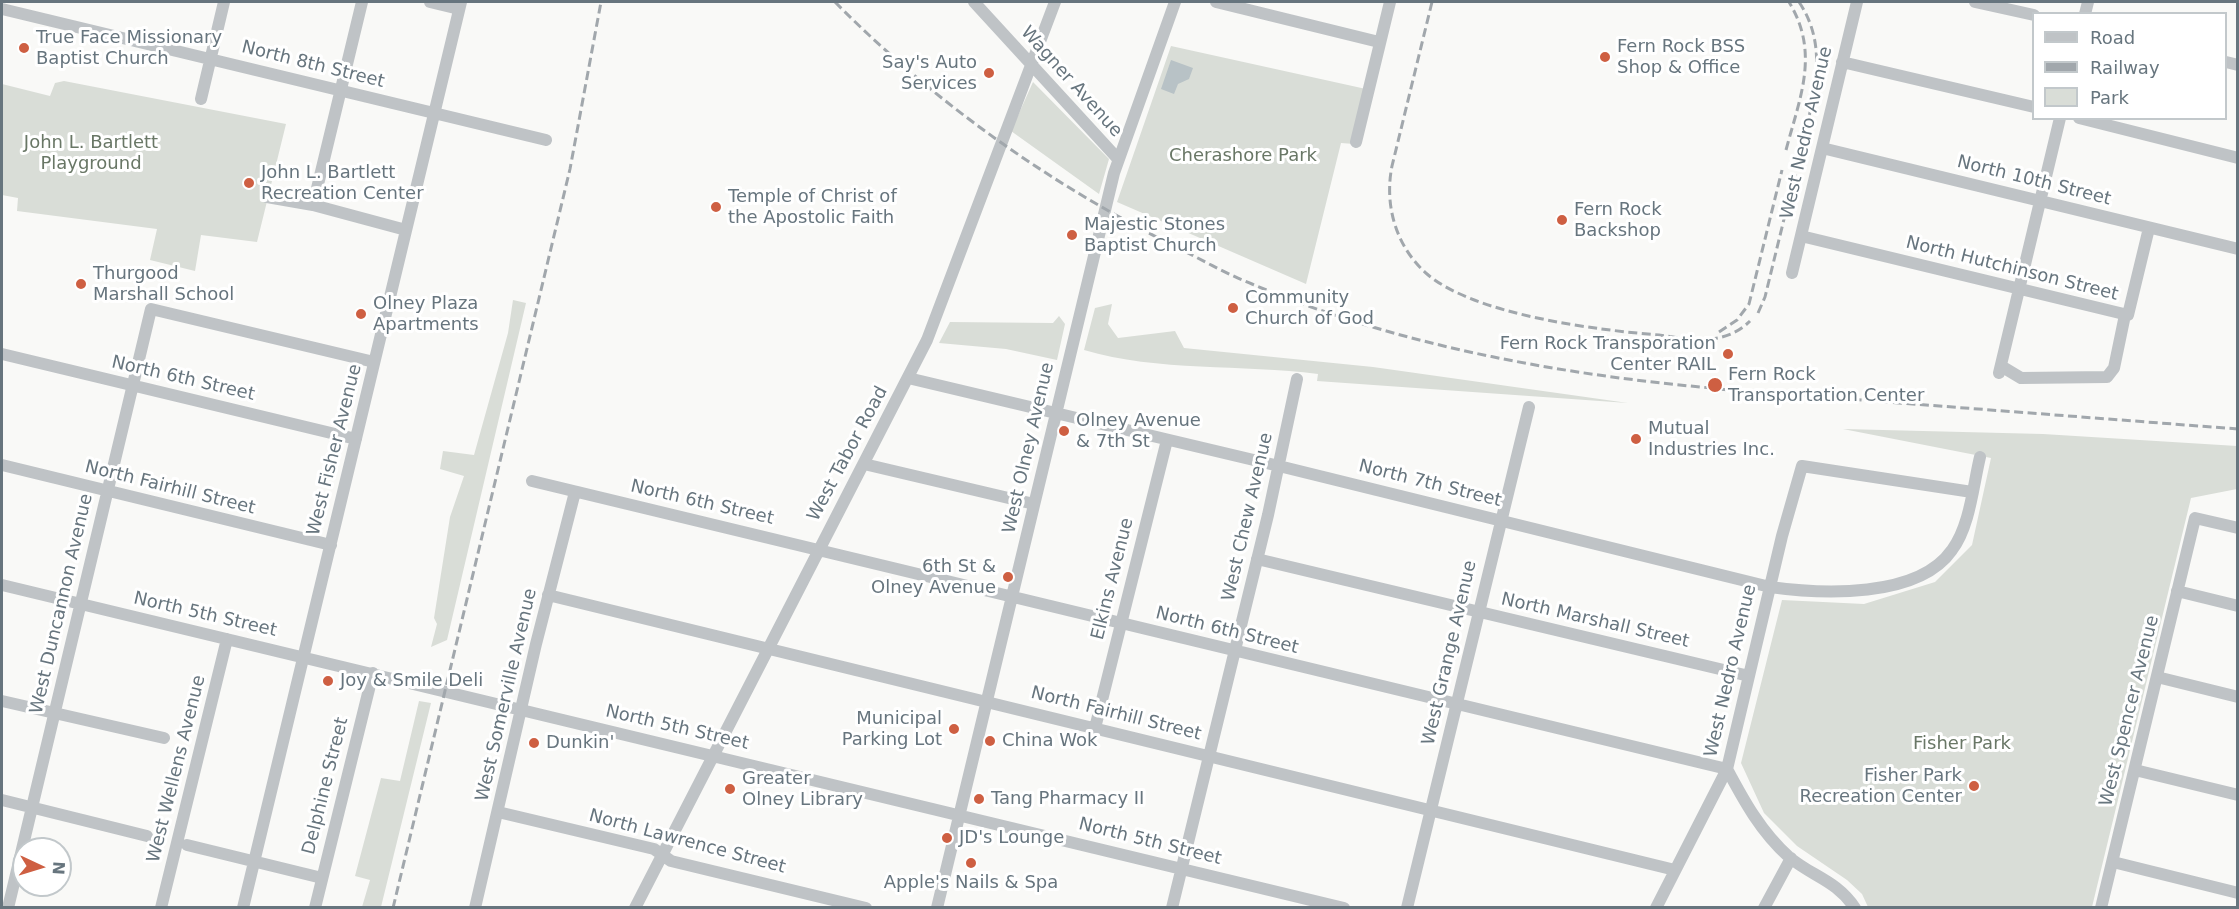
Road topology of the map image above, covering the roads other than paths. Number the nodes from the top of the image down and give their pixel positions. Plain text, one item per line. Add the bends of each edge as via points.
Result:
1 (224, 2) edge
2 (362, 2) edge
3 (430, 2) edge
4 (974, 2) edge
5 (1055, 2) edge
6 (1175, 2) edge
7 (1216, 2) edge
8 (1390, 2) edge
9 (1857, 2) edge
10 (1975, 2) edge
11 (460, 5) edge
12 (2, 9) edge
13 (2032, 15) edge
14 (1379, 42) junction
15 (211, 59) junction
16 (1842, 62) junction
17 (1032, 65) junction
18 (341, 91) junction
19 (201, 99) dead end
20 (2032, 107) edge
21 (434, 113) junction
22 (2060, 120) edge
23 (2087, 120) edge
24 (546, 140) dead end
25 (1356, 142) dead end
26 (1822, 148) junction
27 (2238, 158) edge
28 (1118, 159) junction
29 (267, 197) dead end
30 (2041, 201) junction
31 (313, 206) junction
32 (2150, 228) junction
33 (406, 230) junction
34 (1801, 236) junction
35 (2238, 249) edge
36 (1792, 273) dead end
37 (2020, 289) junction
38 (2125, 315) junction
39 (2, 354) edge
40 (374, 362) junction
41 (908, 378) junction
42 (1297, 379) dead end
43 (132, 386) junction
44 (1529, 407) dead end
45 (1056, 413) junction
46 (356, 439) junction
47 (1167, 440) junction
48 (1980, 457) dead end
49 (864, 464) junction
50 (2, 465) edge
51 (1279, 466) junction
52 (532, 481) dead end
53 (108, 491) junction
54 (575, 492) junction
55 (1971, 492) junction
56 (1034, 504) junction
57 (1500, 520) junction
58 (2238, 528) edge
59 (330, 545) junction
60 (819, 548) junction
61 (1257, 559) junction
62 (2, 585) edge
63 (1770, 587) junction
64 (2177, 591) junction
65 (548, 596) junction
66 (1012, 596) junction
67 (81, 604) junction
68 (2238, 606) edge
69 (1478, 612) junction
70 (1120, 623) junction
71 (227, 639) junction
72 (767, 651) junction
73 (1235, 651) junction
74 (304, 656) junction
75 (373, 673) junction
76 (1749, 676) junction
77 (2157, 677) junction
78 (2238, 697) edge
79 (2, 701) edge
80 (987, 701) junction
81 (1457, 705) junction
82 (522, 709) junction
83 (55, 712) junction
84 (1095, 728) junction
85 (164, 738) dead end
86 (715, 755) junction
87 (1209, 756) junction
88 (1726, 769) junction
89 (2134, 770) junction
90 (2238, 795) edge
91 (2, 800) edge
92 (32, 807) junction
93 (1430, 809) junction
94 (498, 812) junction
95 (960, 814) junction
96 (147, 836) dead end
97 (187, 845) dead end
98 (662, 854) junction
99 (1791, 858) junction
100 (254, 862) junction
101 (2113, 862) junction
102 (1182, 869) junction
103 (1675, 870) junction
104 (322, 878) junction
105 (2238, 893) edge
106 (8, 908) edge
107 (161, 908) edge
108 (243, 908) edge
109 (315, 908) edge
110 (475, 908) edge
111 (635, 908) edge
112 (866, 908) edge
113 (937, 908) edge
114 (1172, 908) edge
115 (1344, 908) edge
116 (1407, 908) edge
117 (1656, 908) edge
118 (1764, 908) edge
119 (1855, 908) edge
120 (2101, 908) edge

1 - 15 street
2 - 18 street
3 - 11 street
4 - 17 street, Wagner Avenue
5 - 17 street, West Tabor Road
6 - 28 street, West Olney Avenue
7 - 14 street
8 - 14 street
9 - 16 street, West Nedro Avenue
10 - 13 street
11 - 21 street, West Fisher Avenue
12 - 15 street, North 8th Street
14 - 25 street
15 - 18 street, North 8th Street
15 - 19 street
16 - 20 street
16 - 26 street, West Nedro Avenue
17 - 28 street, Wagner Avenue
17 - 41 street, West Tabor Road via 939,313
18 - 21 street, North 8th Street
18 - 31 street
21 - 24 street, North 8th Street
21 - 33 street, West Fisher Avenue
22 - 30 street
23 - 27 street
26 - 30 street, North 10th Street
26 - 34 street, West Nedro Avenue
28 - 45 street, West Olney Avenue
29 - 31 street
30 - 32 street, North 10th Street
30 - 37 street
31 - 33 street
32 - 35 street, North 10th Street
32 - 38 street, North Hutchinson Street
33 - 40 street, West Fisher Avenue
34 - 36 street, West Nedro Avenue
34 - 37 street, North Hutchinson Street
37 - 38 street, North Hutchinson Street
37 - 38 street via 2000,370 2021,378 2107,377 2114,368
39 - 43 street, North 6th Street
40 - 43 street, West Duncannon Avenue via 151,309
40 - 46 street, West Fisher Avenue
41 - 45 street, North 7th Street
41 - 49 street, West Tabor Road
42 - 51 street, West Chew Avenue
43 - 46 street, North 6th Street
43 - 53 street, West Duncannon Avenue
44 - 57 street, West Grange Avenue
45 - 47 street, North 7th Street
45 - 56 street, West Olney Avenue
46 - 59 street, West Fisher Avenue
47 - 51 street, North 7th Street
47 - 70 street, Elkins Avenue
48 - 55 street
49 - 56 street
49 - 60 street, West Tabor Road
50 - 53 street, North Fairhill Street
51 - 57 street, North 7th Street
51 - 61 street, West Chew Avenue
52 - 54 street, North 6th Street
53 - 59 street, North Fairhill Street
53 - 67 street, West Duncannon Avenue
54 - 60 street, North 6th Street
54 - 65 street, West Somerville Avenue
55 - 63 street, North 7th Street via 1952,550 1928,572 1849,593
55 - 63 street, West Nedro Avenue via 1802,466
56 - 66 street, West Olney Avenue
57 - 63 street, North 7th Street
57 - 69 street, West Grange Avenue
58 - 64 street, West Spencer Avenue via 2195,518
59 - 74 street, West Fisher Avenue
60 - 66 street, North 6th Street
60 - 72 street, West Tabor Road
61 - 69 street, North Marshall Street
61 - 73 street, West Chew Avenue
62 - 67 street, North 5th Street
63 - 76 street, West Nedro Avenue
64 - 68 street
64 - 77 street, West Spencer Avenue
65 - 72 street, North Fairhill Street
65 - 82 street, West Somerville Avenue
66 - 70 street, North 6th Street
66 - 80 street, West Olney Avenue
67 - 71 street, North 5th Street
67 - 83 street, West Duncannon Avenue
69 - 76 street, North Marshall Street
69 - 81 street, West Grange Avenue
70 - 73 street, North 6th Street
70 - 84 street, Elkins Avenue
71 - 74 street, North 5th Street
71 - 107 street, West Wellens Avenue
72 - 80 street, North Fairhill Street
72 - 86 street, West Tabor Road
73 - 81 street, North 6th Street
73 - 87 street, West Chew Avenue
74 - 75 street, North 5th Street
74 - 100 street, West Fisher Avenue
75 - 82 street, North 5th Street
75 - 104 street, Delphine Street
76 - 88 street, West Nedro Avenue
77 - 78 street
77 - 89 street, West Spencer Avenue
79 - 83 street
80 - 84 street, North Fairhill Street
80 - 95 street, West Olney Avenue
81 - 88 street, North 6th Street
81 - 93 street, West Grange Avenue
82 - 86 street, North 5th Street
82 - 94 street, West Somerville Avenue
83 - 85 street
83 - 92 street, West Duncannon Avenue
84 - 87 street, North Fairhill Street
86 - 95 street, North 5th Street
86 - 98 street, West Tabor Road
87 - 93 street, North Fairhill Street
87 - 102 street, West Chew Avenue
88 - 99 street via 1768,837
88 - 103 street, West Nedro Avenue
89 - 90 street
89 - 101 street, West Spencer Avenue
91 - 92 street
92 - 96 street
92 - 106 street, West Duncannon Avenue
93 - 103 street, North Fairhill Street
93 - 116 street, West Grange Avenue
94 - 98 street, North Lawrence Street
94 - 110 street, West Somerville Avenue
95 - 102 street, North 5th Street
95 - 113 street, West Olney Avenue
97 - 100 street
98 - 111 street, West Tabor Road
98 - 112 street, North Lawrence Street via 671,861
99 - 118 street
99 - 119 street via 1843,891
100 - 104 street
100 - 108 street, West Fisher Avenue
101 - 105 street
101 - 120 street, West Spencer Avenue
102 - 114 street, West Chew Avenue
102 - 115 street, North 5th Street
103 - 117 street, West Nedro Avenue
104 - 109 street, Delphine Street

